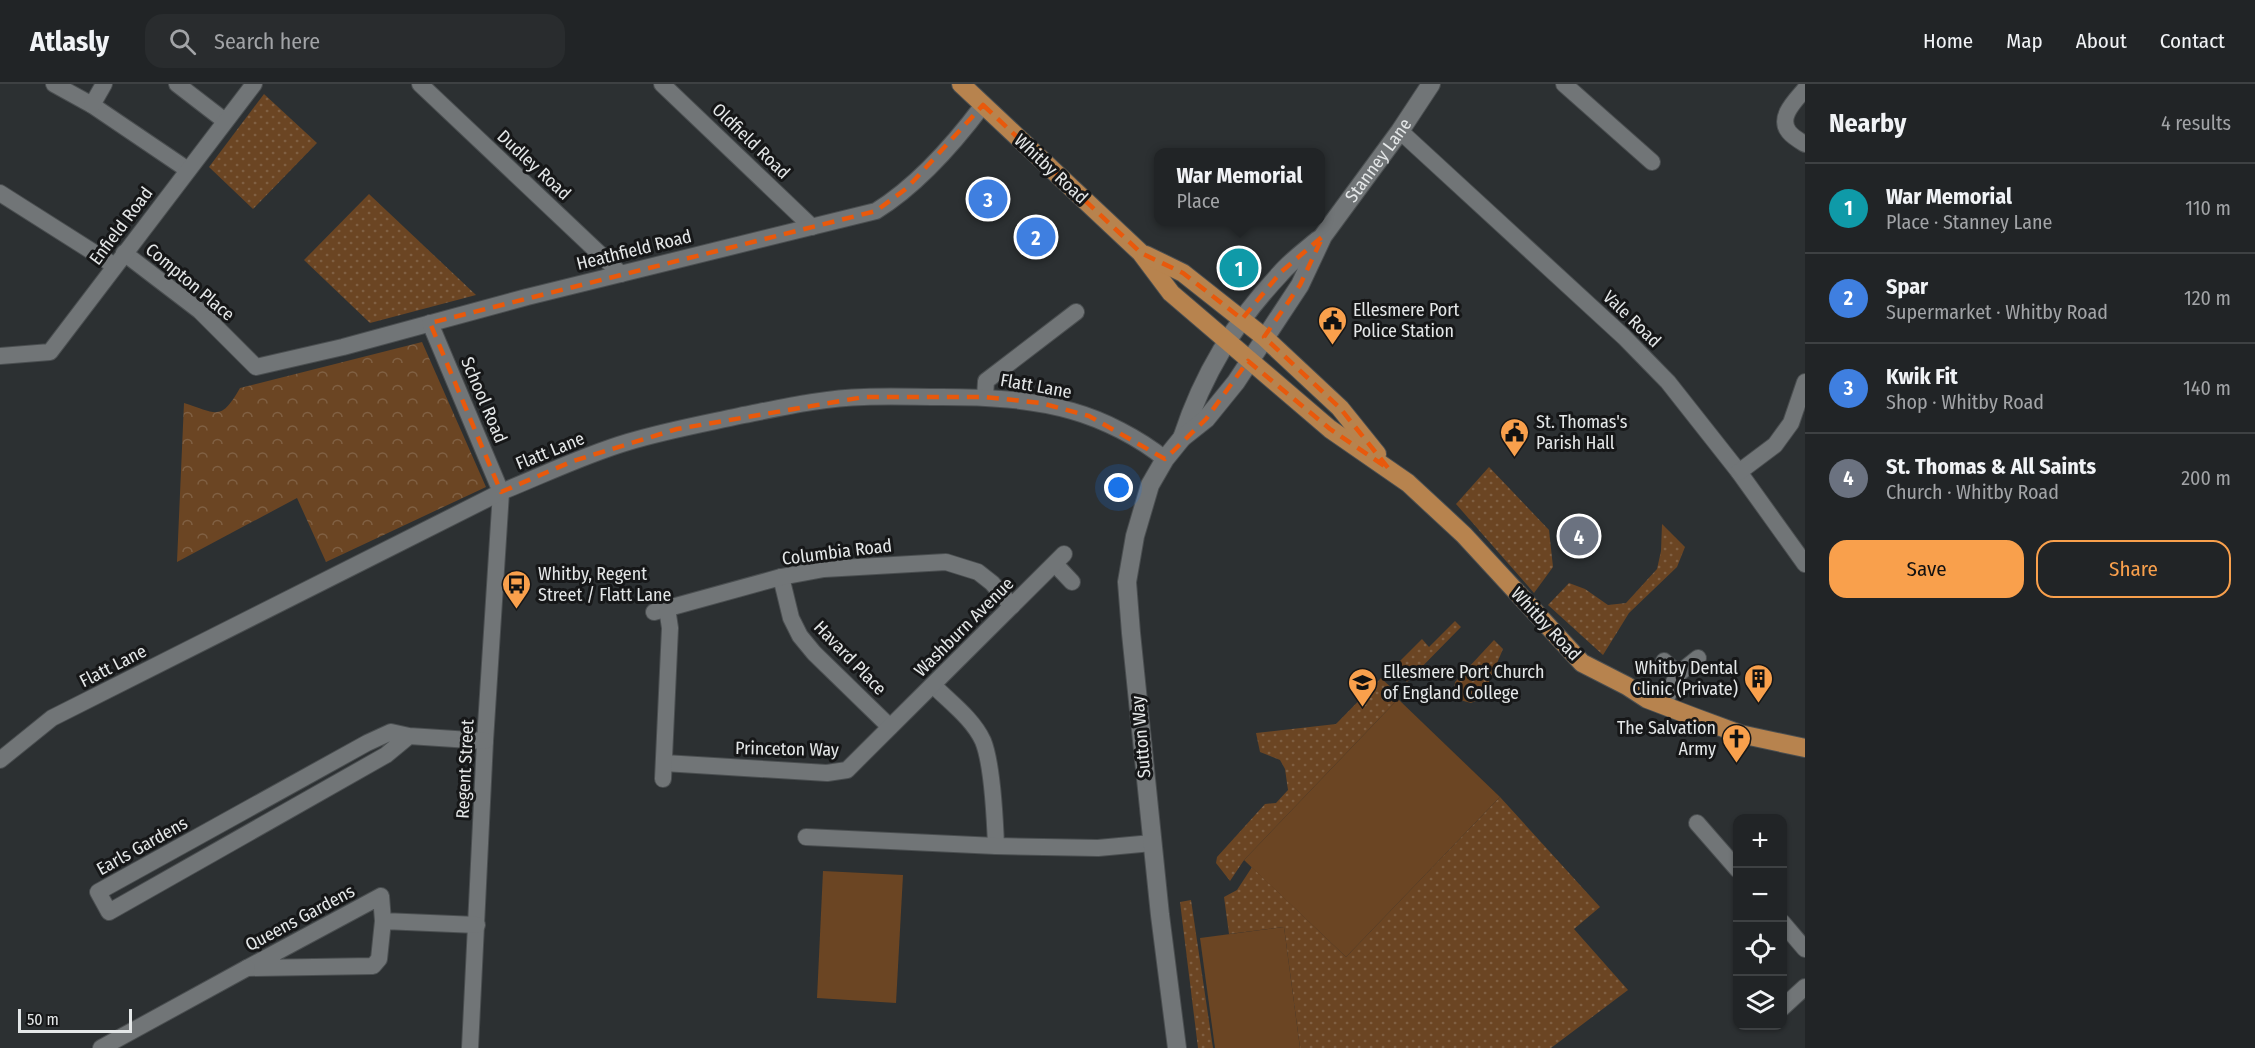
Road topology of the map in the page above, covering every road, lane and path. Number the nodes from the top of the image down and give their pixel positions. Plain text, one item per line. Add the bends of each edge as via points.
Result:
1 (54, 84) edge
2 (104, 84) edge
3 (177, 84) edge
4 (254, 84) edge
5 (420, 84) edge
6 (662, 84) edge
7 (962, 84) edge
8 (1564, 84) edge
9 (1437, 87) edge
10 (1805, 89) edge
11 (92, 105) junction
12 (983, 105) junction
13 (225, 121) junction
14 (1400, 131) junction
15 (1805, 144) edge
16 (1652, 162) dead end
17 (188, 170) junction
18 (0, 193) edge
19 (812, 227) junction
20 (1323, 236) junction
21 (1141, 252) junction
22 (120, 260) junction
23 (621, 274) junction
24 (1076, 312) dead end
25 (1242, 319) junction
26 (430, 323) junction
27 (1264, 338) junction
28 (1226, 340) junction
29 (0, 356) edge
30 (1248, 361) junction
31 (256, 367) joint
32 (1805, 382) edge
33 (985, 398) junction
34 (1801, 405) edge
35 (1182, 438) junction
36 (1165, 459) junction
37 (1389, 469) junction
38 (1739, 472) junction
39 (501, 492) junction
40 (1805, 564) edge
41 (781, 577) junction
42 (1072, 582) dead end
43 (1012, 606) junction
44 (660, 610) joint
45 (1698, 658) dead end
46 (1664, 661) dead end
47 (1678, 674) junction
48 (934, 686) junction
49 (1663, 705) junction
50 (890, 727) junction
51 (409, 736) junction
52 (485, 741) junction
53 (1805, 748) edge
54 (0, 759) edge
55 (232, 818) junction
56 (1697, 823) dead end
57 (242, 836) junction
58 (806, 837) dead end
59 (1152, 843) junction
60 (996, 846) junction
61 (1735, 868) edge
62 (382, 921) junction
63 (477, 925) junction
64 (1787, 928) edge
65 (1805, 948) edge
66 (247, 968) junction
67 (1805, 987) edge
68 (1787, 1003) edge
69 (101, 1048) edge
70 (470, 1048) edge
71 (1177, 1048) edge

1 - 11 street
2 - 11 street
3 - 13 street
4 - 13 street, Enfield Road
5 - 23 street, Dudley Road
6 - 19 street, Oldfield Road
7 - 12 main road, Whitby Road
8 - 16 street
9 - 14 main road, Stanney Lane
10 - 15 street via 1787,112 1785,121 1788,131
11 - 17 street
12 - 19 street, Heathfield Road via 964,131 900,196 876,211
12 - 21 main road, Whitby Road
13 - 17 street, Enfield Road
14 - 20 main road, Stanney Lane
14 - 38 street, Vale Road via 1631,344 1668,382
17 - 22 street, Enfield Road
18 - 22 street, Compton Place
19 - 23 street, Heathfield Road
20 - 25 main road, Stanney Lane via 1281,272
20 - 27 main road, Stanney Lane via 1300,285
21 - 25 main road, Whitby Road via 1183,273
21 - 28 main road, Whitby Road via 1171,293
22 - 29 street, Enfield Road via 50,352
22 - 31 street, Compton Place via 200,311
23 - 26 street, Heathfield Road
24 - 33 street via 986,381
25 - 27 main road, Whitby Road
25 - 28 main road, Stanney Lane
26 - 31 street, Heathfield Road
26 - 39 street, School Road
27 - 30 main road, Stanney Lane
27 - 37 main road, Whitby Road via 1340,408
28 - 30 main road, Whitby Road
28 - 35 main road, Sutton Way via 1193,405
30 - 35 main road, Sutton Way via 1206,419
30 - 37 main road, Whitby Road via 1330,429
32 - 34 street
33 - 36 street, Flatt Lane via 1041,403 1072,411 1114,428
33 - 39 street, Flatt Lane via 864,397 774,409 628,442
34 - 38 street via 1775,445
35 - 36 main road, Sutton Way
36 - 59 main road, Sutton Way via 1150,485 1127,582
37 - 49 main road, Whitby Road via 1464,535 1582,663
38 - 40 street, Vale Road
39 - 52 street, Regent Street
39 - 54 street, Flatt Lane via 52,718
41 - 43 street, Columbia Road via 824,569 946,562 978,572
41 - 44 street, Columbia Road
41 - 50 street, Havard Place via 791,618 800,636
42 - 43 street, Washburn Avenue via 1060,559
43 - 48 street, Washburn Avenue
44 - 50 street, Princeton Way via 670,628 664,771 847,770
45 - 47 street
46 - 47 street
47 - 49 street
48 - 50 street, Washburn Avenue
48 - 60 street via 967,719 987,753
49 - 53 main road, Whitby Road via 1740,734
51 - 52 street, Earls Gardens
51 - 55 street, Earls Gardens via 391,732 367,742
51 - 57 street, Earls Gardens via 386,755
52 - 63 street, Regent Street
55 - 57 street
55 - 57 street, Earls Gardens via 98,892 109,912
56 - 61 street
58 - 60 street
59 - 60 street via 1098,848
59 - 71 main road, Sutton Way
62 - 63 street
62 - 66 street, Queens Gardens via 379,959 373,966
62 - 66 street, Queens Gardens via 381,896
63 - 70 street, Regent Street
64 - 65 street
66 - 69 street, Queens Gardens
67 - 68 street

